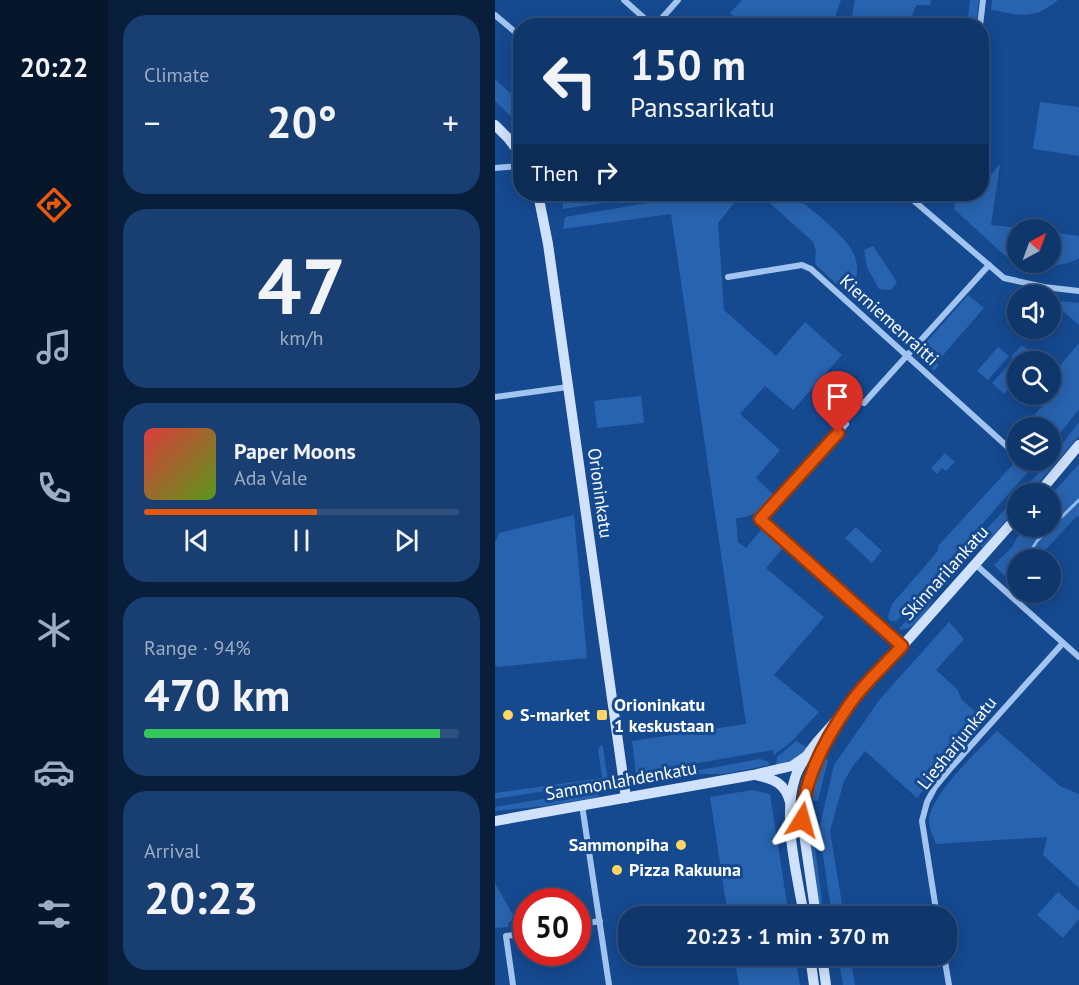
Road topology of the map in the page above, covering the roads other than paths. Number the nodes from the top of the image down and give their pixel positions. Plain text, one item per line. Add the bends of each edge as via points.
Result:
1 (624, 0) edge
2 (678, 0) edge
3 (983, 0) edge
4 (495, 16) edge
5 (645, 18) edge
6 (661, 18) edge
7 (980, 18) edge
8 (513, 31) edge
9 (495, 124) edge
10 (513, 145) edge
11 (513, 167) edge
12 (495, 168) edge
13 (539, 201) edge
14 (914, 201) edge
15 (989, 265) junction
16 (728, 277) dead end
17 (1079, 291) edge
18 (907, 356) junction
19 (568, 387) junction
20 (495, 397) edge
21 (864, 403) dead end
22 (846, 424) dead end
23 (1079, 444) edge
24 (1007, 446) edge
25 (1047, 483) edge
26 (1007, 529) edge
27 (975, 564) junction
28 (1063, 643) junction
29 (902, 646) junction
30 (1079, 657) edge
31 (850, 704) junction
32 (808, 754) junction
33 (784, 768) junction
34 (813, 770) junction
35 (753, 775) junction
36 (797, 776) junction
37 (774, 779) junction
38 (626, 798) junction
39 (790, 802) junction
40 (803, 802) junction
41 (582, 805) junction
42 (495, 820) edge
43 (802, 906) edge
44 (815, 906) edge
45 (935, 906) edge
46 (600, 921) junction
47 (591, 923) edge
48 (513, 935) edge
49 (811, 966) edge
50 (823, 966) edge
51 (946, 966) edge
52 (513, 985) edge
53 (609, 985) edge
54 (814, 985) edge
55 (826, 985) edge
56 (949, 985) edge

1 - 5 street
2 - 6 street
3 - 7 street
4 - 8 street
9 - 10 main road
11 - 12 street
13 - 19 main road, Orioninkatu
14 - 15 street
15 - 17 street via 1004,278
15 - 18 street
16 - 18 street, Kierniemenraitti via 802,265
18 - 21 street
18 - 24 street, Kierniemenraitti
19 - 20 street
19 - 38 main road, Orioninkatu
22 - 29 street via 760,519
23 - 25 main road
26 - 27 main road, Skinnarilankatu
27 - 28 street
27 - 29 main road, Skinnarilankatu
28 - 30 street
28 - 45 street, Liesharjunkatu via 949,770 927,802 922,821
29 - 31 main road, Skinnarilankatu
31 - 32 main road, Skinnarilankatu
31 - 34 main road, Skinnarilankatu
32 - 33 main road, Sammonlahdenkatu
32 - 36 main road, Skinnarilankatu
33 - 35 main road, Sammonlahdenkatu
33 - 36 main road
34 - 36 main road, Sammonlahdenkatu
34 - 40 main road, Skinnarilankatu
35 - 37 main road, Sammonlahdenkatu
35 - 38 main road, Sammonlahdenkatu
36 - 37 main road, Sammonlahdenkatu
36 - 39 main road, Skinnarilankatu
36 - 40 main road
37 - 39 main road via 784,787
38 - 41 main road, Sammonlahdenkatu
39 - 43 main road, Skinnarilankatu via 789,821
40 - 44 main road, Skinnarilankatu
41 - 42 main road, Sammonlahdenkatu
41 - 46 street
46 - 47 street
46 - 53 street
48 - 52 street via 506,936
49 - 54 main road
50 - 55 main road
51 - 56 street

